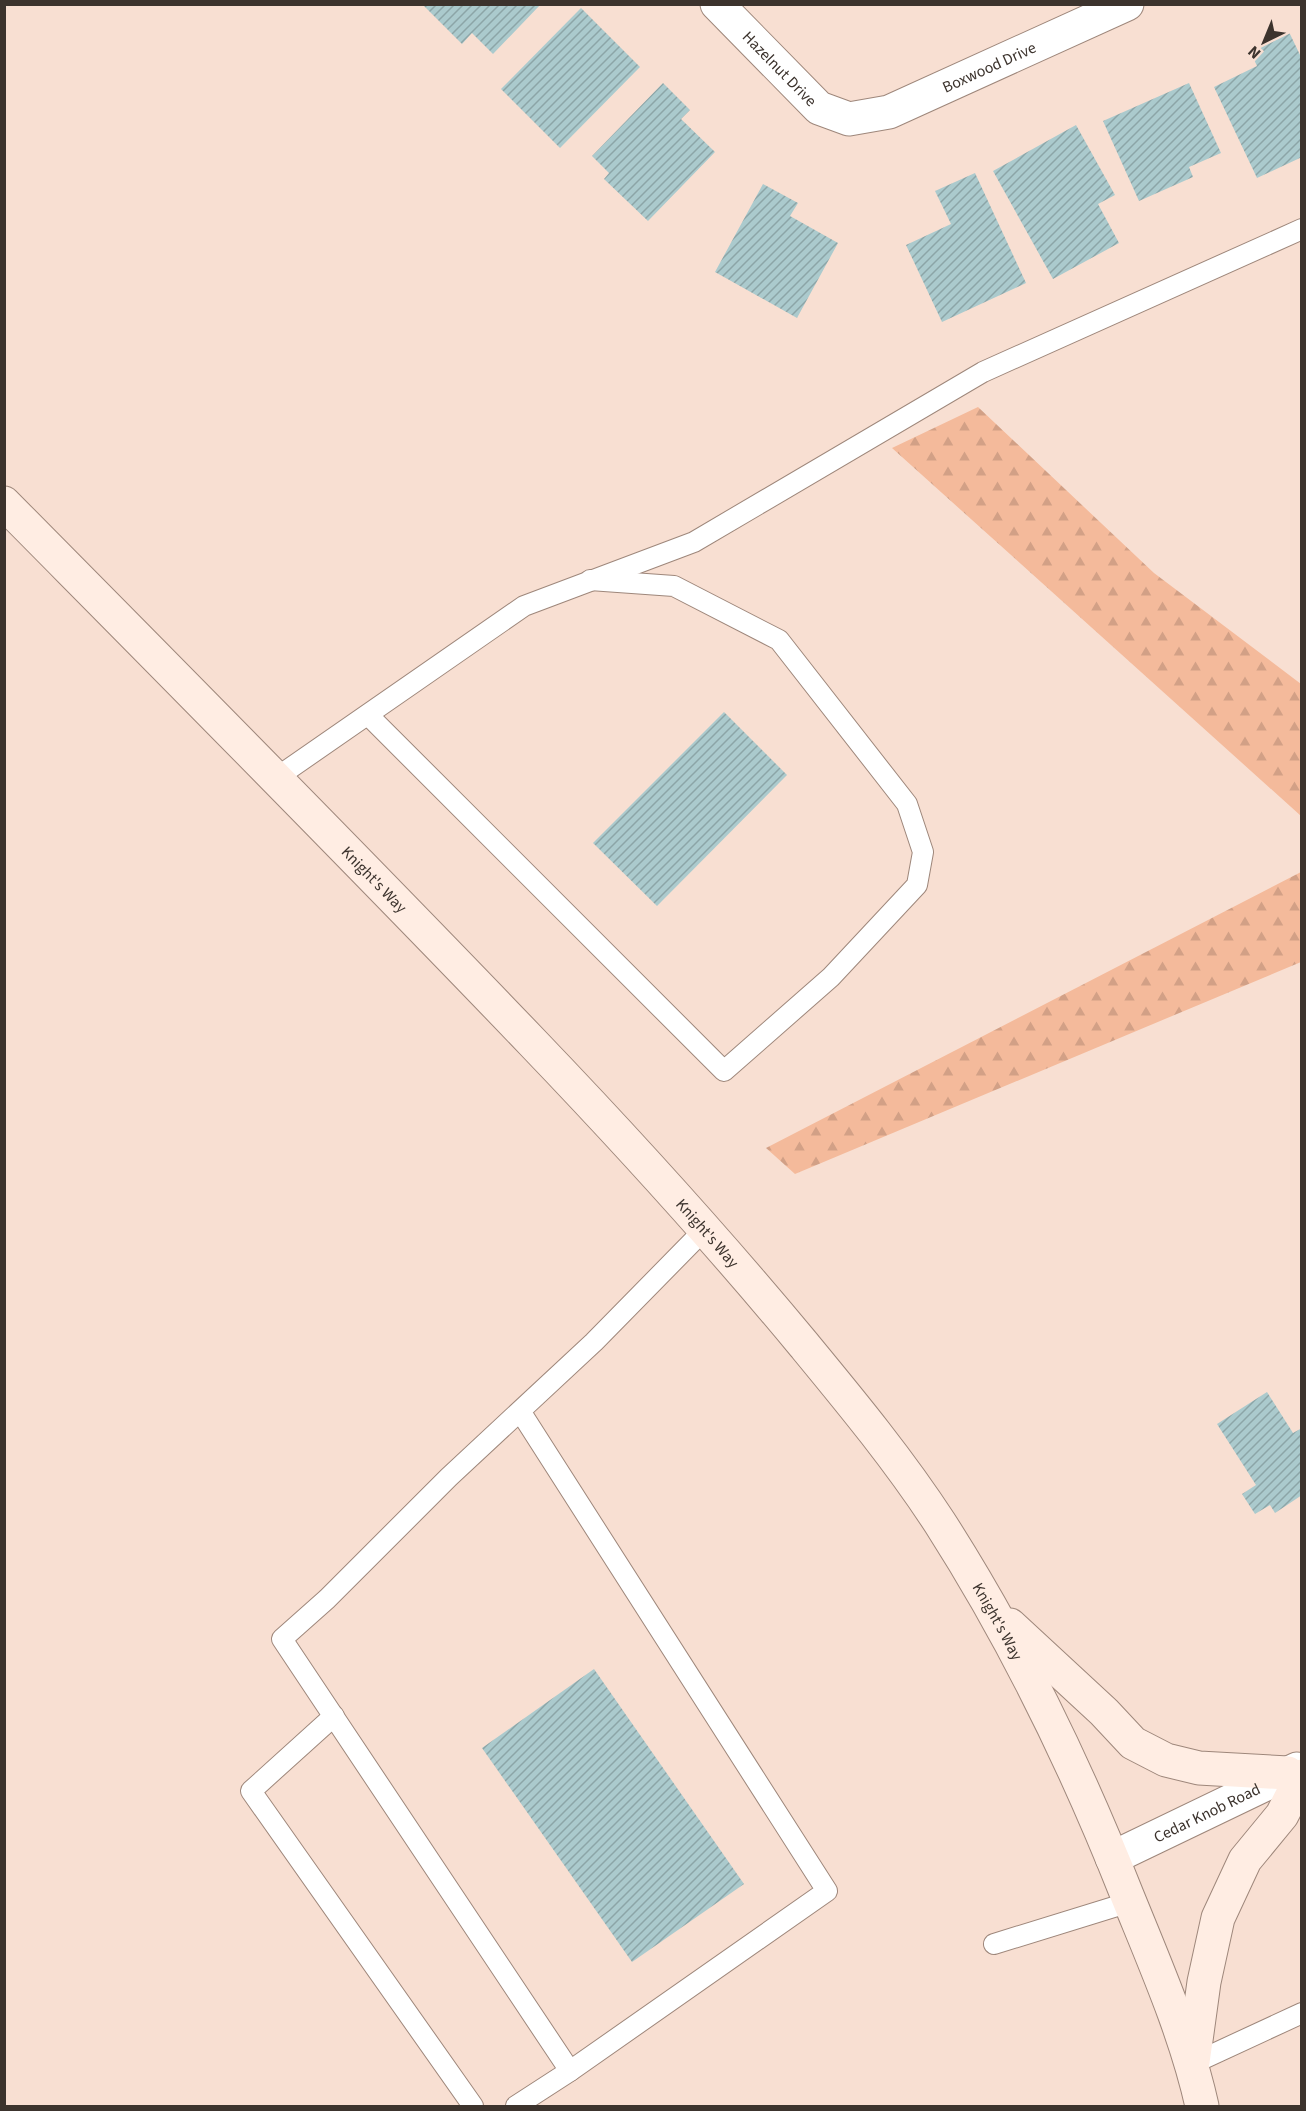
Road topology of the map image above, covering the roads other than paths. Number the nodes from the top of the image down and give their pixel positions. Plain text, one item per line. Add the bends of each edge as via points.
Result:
1 (717, 4) edge
2 (1127, 4) edge
3 (849, 119) joint
4 (1302, 229) edge
5 (4, 503) edge
6 (591, 580) junction
7 (368, 715) junction
8 (276, 778) junction
9 (705, 1229) junction
10 (520, 1411) junction
11 (993, 1609) junction
12 (334, 1716) junction
13 (1297, 1772) edge
14 (1112, 1858) junction
15 (1130, 1902) junction
16 (993, 1944) dead end
17 (1302, 2013) edge
18 (1192, 2064) junction
19 (570, 2071) junction
20 (473, 2106) edge
21 (516, 2106) edge
22 (1202, 2106) edge

1 - 3 street, Hazelnut Drive via 819,108
2 - 3 street, Boxwood Drive via 890,112
4 - 6 lane via 983,372 694,542
5 - 8 main road, Knight's Way
6 - 7 lane via 524,606
6 - 7 lane via 674,586 779,640 907,804 923,852 917,885 831,978 724,1071
7 - 8 lane
8 - 9 main road, Knight's Way via 620,1134
9 - 10 lane
9 - 11 main road, Knight's Way via 852,1402 936,1517
10 - 12 lane via 282,1639
10 - 19 lane via 827,1891
11 - 13 main road via 1133,1743 1166,1760 1199,1768
11 - 14 main road, Knight's Way via 1060,1738
12 - 19 lane
12 - 20 lane via 251,1791
13 - 14 street, Cedar Knob Road
13 - 18 main road via 1282,1815 1245,1860 1218,1918
14 - 15 main road, Knight's Way
15 - 16 lane
15 - 18 main road, Knight's Way
17 - 18 lane
18 - 22 main road, Knight's Way
19 - 21 lane

